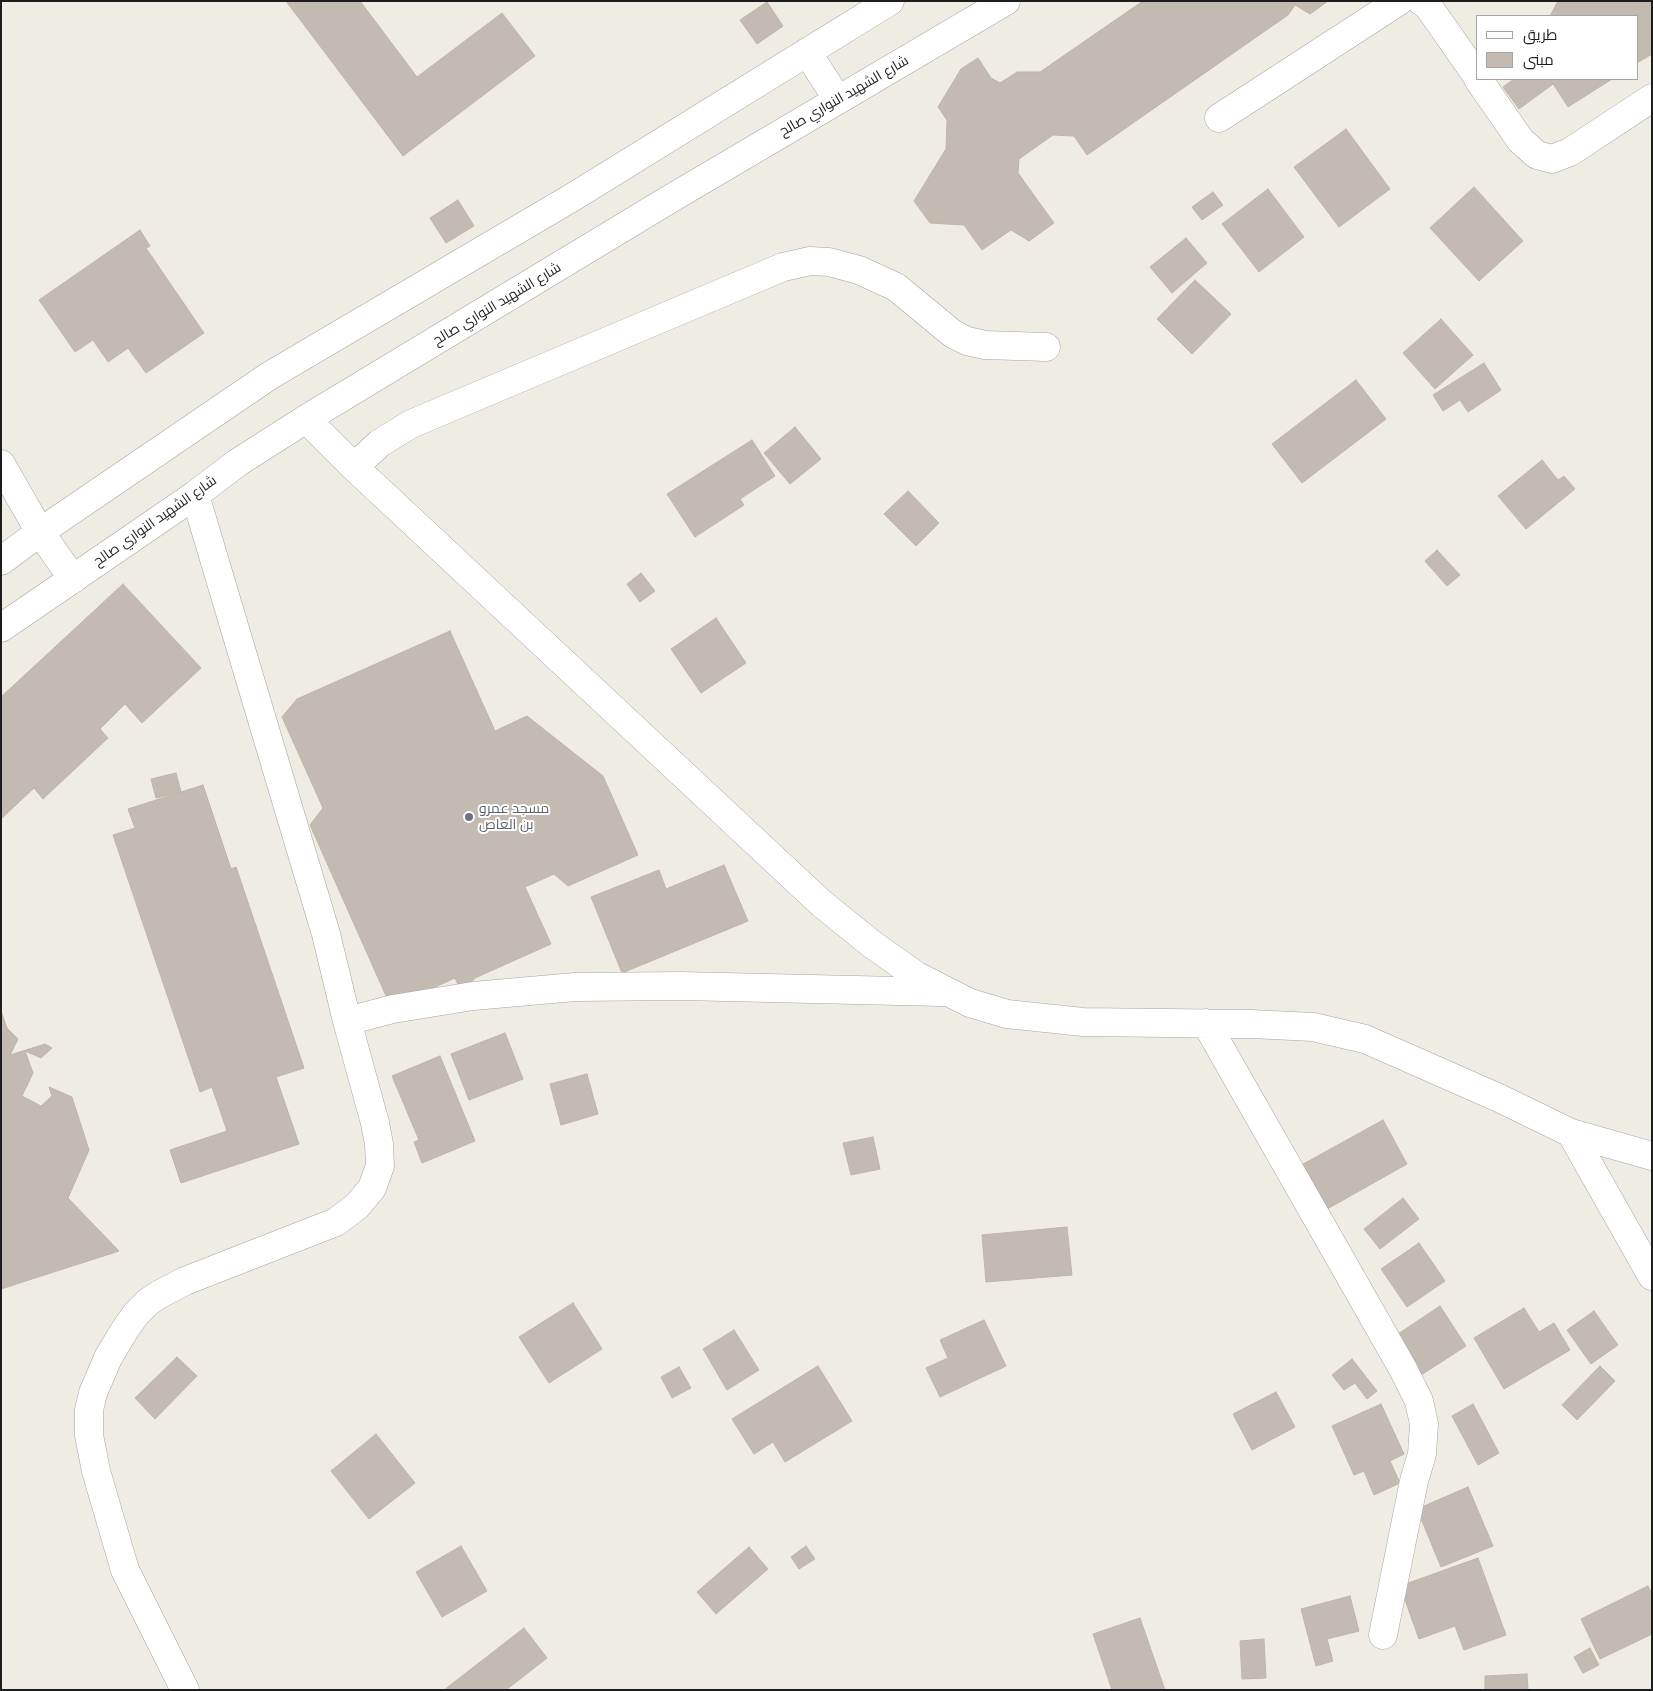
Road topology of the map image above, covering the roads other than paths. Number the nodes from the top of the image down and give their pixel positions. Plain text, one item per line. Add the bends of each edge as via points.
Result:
1 (890, 1) edge
2 (1006, 1) edge
3 (1399, 1) edge
4 (1421, 1) edge
5 (807, 52) junction
6 (1476, 75) edge
7 (1479, 80) edge
8 (1652, 98) edge
9 (838, 100) junction
10 (1219, 118) dead end
11 (1046, 347) dead end
12 (306, 419) junction
13 (1, 464) edge
14 (354, 467) junction
15 (194, 495) junction
16 (40, 532) junction
17 (1, 561) edge
18 (73, 579) junction
19 (1, 628) edge
20 (949, 992) junction
21 (347, 1021) junction
22 (1206, 1023) junction
23 (1571, 1133) junction
24 (1652, 1156) edge
25 (1652, 1276) edge
26 (1383, 1635) dead end
27 (185, 1690) edge

1 - 5 street
2 - 9 street, شارع الشهيد النواري صالح
3 - 10 street
4 - 6 street via 1428,6
5 - 9 street
5 - 16 street via 573,197 269,376
7 - 8 street via 1522,141 1537,155 1552,159 1570,152
9 - 12 street, شارع الشهيد النواري صالح
11 - 14 street via 985,345 966,341 896,287 859,270 810,261 783,266 411,424 380,443
12 - 14 street
12 - 15 street, شارع الشهيد النواري صالح
13 - 16 street
14 - 20 street via 821,903 872,946 917,976
15 - 18 street, شارع الشهيد النواري صالح
15 - 21 street via 326,934
16 - 17 street
16 - 18 street
18 - 19 street, شارع الشهيد النواري صالح
20 - 21 street via 575,987 473,996 393,1009
20 - 22 street via 970,1003 1007,1014 1083,1022
21 - 27 street via 379,1144 380,1166 372,1188 358,1206 336,1222 160,1294 136,1314 124,1331 93,1393 89,1435 96,1471 125,1570
22 - 23 street via 1313,1027 1365,1039
22 - 26 street via 1419,1401 1424,1424 1422,1454
23 - 24 street
23 - 25 street

